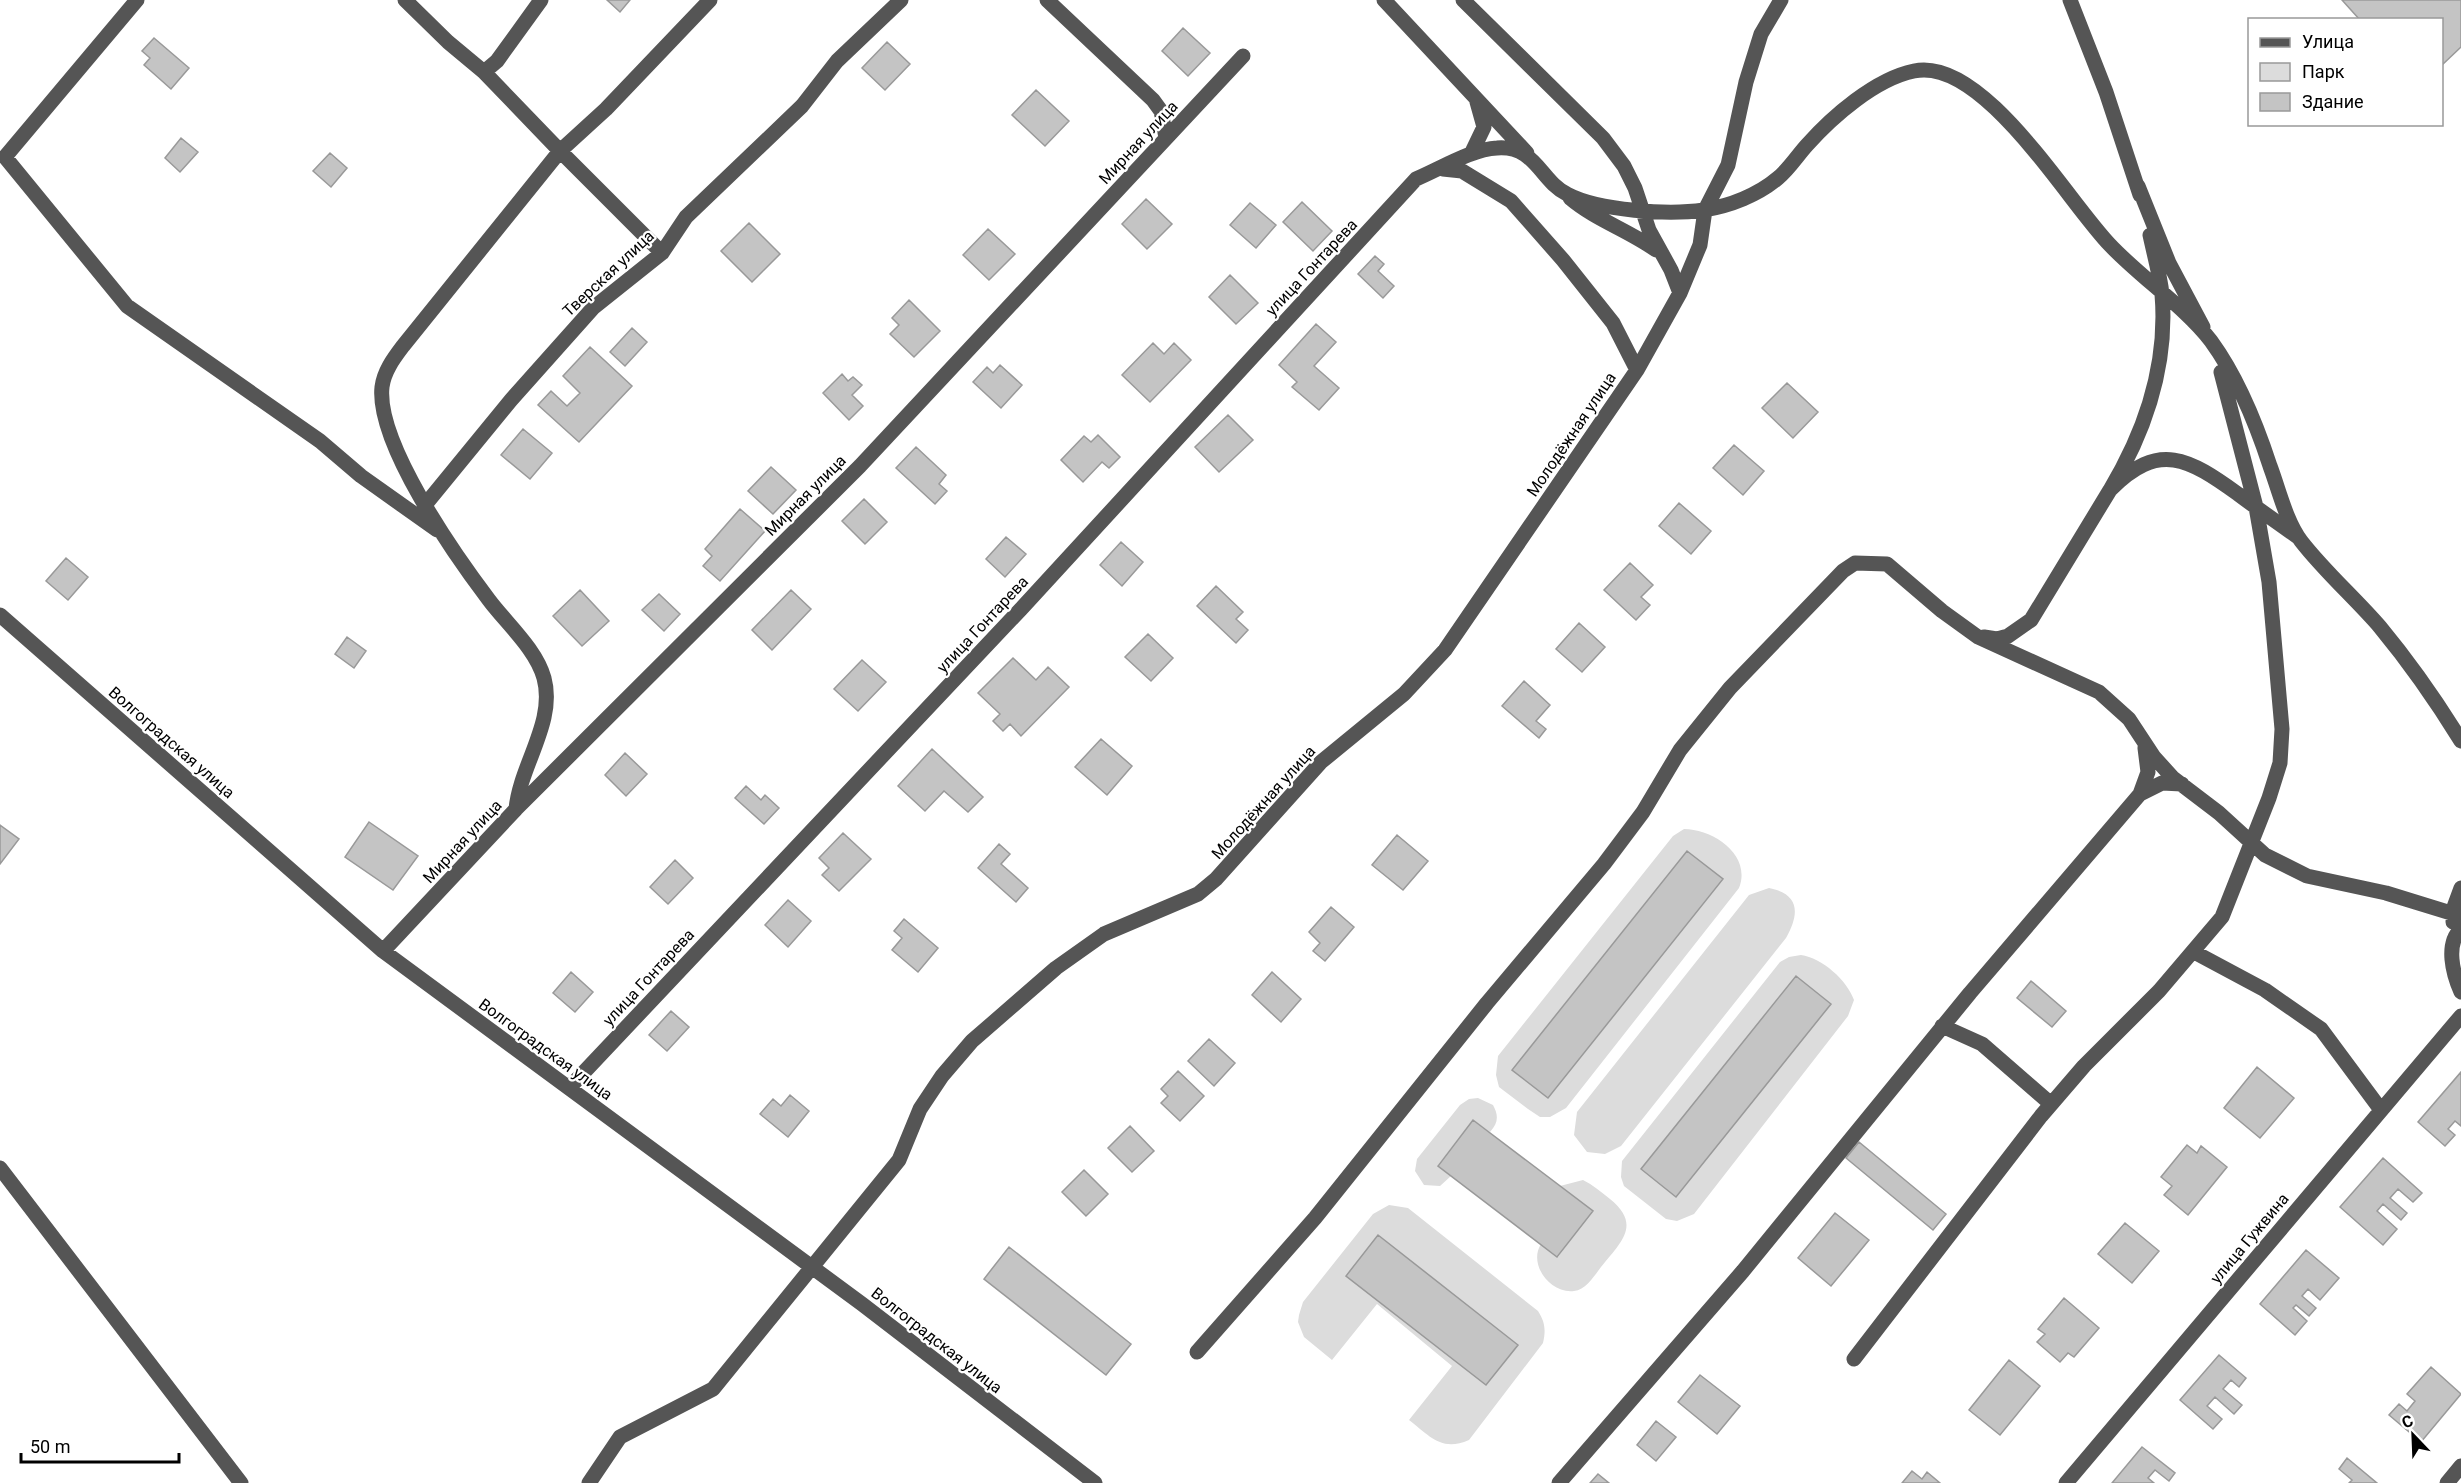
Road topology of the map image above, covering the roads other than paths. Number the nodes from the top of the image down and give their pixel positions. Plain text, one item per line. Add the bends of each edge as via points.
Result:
1 (137, 0) edge
2 (405, 0) edge
3 (541, 0) edge
4 (710, 0) edge
5 (901, 0) edge
6 (1047, 0) edge
7 (1061, 0) edge
8 (1384, 0) edge
9 (1463, 0) edge
10 (1781, 0) edge
11 (2070, 0) edge
12 (1074, 27) junction
13 (1243, 57) dead end
14 (484, 72) junction
15 (1474, 95) junction
16 (1166, 138) junction
17 (560, 151) junction
18 (1472, 152) junction
19 (1533, 159) junction
20 (1440, 169) junction
21 (2138, 186) junction
22 (1565, 194) junction
23 (1643, 210) junction
24 (1705, 210) junction
25 (1659, 252) junction
26 (662, 253) junction
27 (1680, 293) junction
28 (2162, 294) junction
29 (2210, 340) junction
30 (1637, 370) junction
31 (2110, 490) junction
32 (425, 505) junction
33 (2256, 507) junction
34 (446, 536) junction
35 (2299, 538) junction
36 (0, 615) edge
37 (1978, 637) junction
38 (2141, 737) junction
39 (2461, 741) edge
40 (2182, 784) junction
41 (2140, 794) junction
42 (516, 809) junction
43 (2252, 843) junction
44 (2461, 888) edge
45 (2457, 914) edge
46 (2459, 931) edge
47 (383, 951) junction
48 (2194, 952) junction
49 (2461, 992) edge
50 (2461, 1016) edge
51 (1942, 1026) junction
52 (569, 1088) junction
53 (2051, 1104) junction
54 (2381, 1110) junction
55 (0, 1168) edge
56 (812, 1268) junction
57 (1197, 1352) dead end
58 (1854, 1359) dead end
59 (2461, 1466) edge
60 (241, 1483) edge
61 (589, 1483) edge
62 (1095, 1483) edge
63 (1559, 1483) edge
64 (2066, 1483) edge
65 (2447, 1483) edge

1 - 34 street via 5,157 127,306 320,441 361,476
2 - 14 street
3 - 14 street via 497,61
4 - 17 street via 622,93
5 - 26 street, Тверская улица via 837,62 802,106 686,217
6 - 12 street
7 - 12 street
8 - 15 street
9 - 23 street via 1603,138 1624,166
10 - 24 street, Молодёжная улица via 1761,34 1728,165
11 - 21 street
12 - 16 street via 1153,100 1161,111
13 - 16 street, Мирная улица
14 - 17 street
15 - 18 street via 1484,128
15 - 19 street
16 - 42 street, Мирная улица via 860,466
17 - 26 street
17 - 32 street via 402,346 385,374 382,388 389,426 398,453
18 - 19 street via 1498,147 1515,149
18 - 20 street
19 - 22 street
20 - 30 street via 1462,171 1511,201 1613,323
20 - 52 street, улица Гонтарева via 1416,179 1021,609
21 - 28 street
21 - 29 street via 2169,263
22 - 23 street
22 - 25 street via 1590,214 1635,235
23 - 24 street
23 - 25 street
24 - 27 street, Молодёжная улица via 1700,245
24 - 28 street via 1745,199 1779,178 1843,108 1878,87 1915,70 1942,73 1972,90 2015,126 2109,244
25 - 27 street
26 - 32 street, Тверская улица via 593,308
27 - 30 street, Молодёжная улица
28 - 29 street
28 - 31 street via 2162,342 2150,409
29 - 33 street
29 - 35 street via 2252,413
30 - 56 street, Молодёжная улица via 1445,650 1404,694 1321,762 1198,894 1104,934 1056,968 972,1041 920,1109 899,1160
31 - 33 street via 2139,466 2167,460 2201,467
31 - 37 street via 2031,620 2008,636
32 - 34 street
33 - 35 street
33 - 43 street via 2269,582 2282,729 2280,763
34 - 42 street via 544,676 548,705 518,790
35 - 39 street via 2382,629
36 - 47 street, Волгоградская улица
37 - 38 street via 2099,692
37 - 57 street via 1887,564 1855,563 1843,571 1730,688 1680,750 1643,813 1604,864 1315,1218
38 - 40 street via 2154,757
38 - 41 street via 2149,762
40 - 41 street via 2162,783
40 - 43 street
41 - 51 street
42 - 47 street, Мирная улица
43 - 45 street via 2265,855 2307,876
43 - 48 street via 2222,917
44 - 45 street
45 - 46 street
46 - 49 street via 2451,951
47 - 52 street, Волгоградская улица
48 - 53 street
48 - 54 street via 2265,990 2321,1029
50 - 54 street, улица Гужвина
51 - 53 street via 1982,1044
51 - 63 street via 1743,1270
52 - 56 street, Волгоградская улица
53 - 58 street
54 - 64 street, улица Гужвина
55 - 60 street
56 - 61 street, Молодёжная улица via 713,1389 620,1437
56 - 62 street, Волгоградская улица
59 - 65 street

